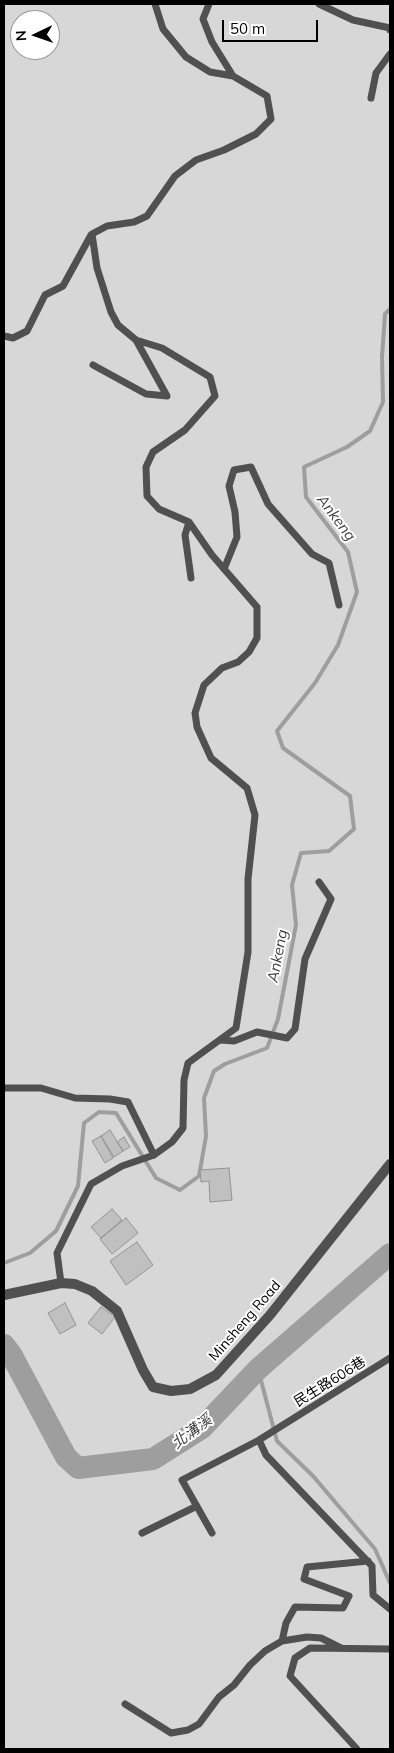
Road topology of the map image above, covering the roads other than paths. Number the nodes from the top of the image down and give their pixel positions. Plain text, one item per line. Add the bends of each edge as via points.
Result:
1 (155, 4) edge
2 (210, 4) edge
3 (318, 4) edge
4 (390, 30) edge
5 (390, 54) edge
6 (233, 76) junction
7 (371, 98) dead end
8 (92, 234) junction
9 (4, 336) edge
10 (136, 340) junction
11 (93, 365) dead end
12 (189, 522) junction
13 (224, 569) junction
14 (191, 578) dead end
15 (339, 606) dead end
16 (319, 882) dead end
17 (220, 1040) junction
18 (4, 1088) edge
19 (154, 1155) junction
20 (390, 1164) edge
21 (61, 1283) junction
22 (4, 1296) edge
23 (390, 1358) edge
24 (259, 1440) junction
25 (197, 1506) junction
26 (142, 1533) dead end
27 (212, 1533) dead end
28 (368, 1561) junction
29 (390, 1609) edge
30 (282, 1641) junction
31 (343, 1649) junction
32 (390, 1649) edge
33 (126, 1704) dead end
34 (357, 1749) edge

1 - 6 lane via 163,29 186,57 210,72
2 - 6 lane via 203,19 212,42
3 - 4 lane via 353,20
5 - 7 lane via 376,73
6 - 8 lane via 267,96 271,119 256,134 196,160 175,176 147,216 134,222 107,226
8 - 9 lane via 63,286 45,295 27,331 13,338
8 - 10 lane via 97,268 111,312 118,325
10 - 11 lane via 167,396 146,394
10 - 12 lane via 162,348 210,377 215,396 185,430 154,452 146,467 147,496 159,509
12 - 13 lane
12 - 14 lane via 184,535
13 - 15 lane via 237,537 229,486 234,470 252,467 268,504 312,554 329,563
13 - 17 lane via 257,607 257,638 238,662 222,668 204,685 195,713 197,727 211,758 247,788 255,815 248,879 248,952 236,1028
16 - 17 lane via 331,899 305,959 295,1029 287,1038 257,1032 234,1041
17 - 19 lane via 188,1063 184,1080 183,1128 172,1142
18 - 19 lane via 41,1088 75,1098 128,1102
19 - 21 lane via 122,1166 90,1184 57,1253
20 - 21 street, Minsheng Road via 270,1315 216,1375 190,1389 171,1391 153,1387 117,1311 92,1291 75,1284
21 - 22 street, Minsheng Road
23 - 24 lane, 民生路606巷
24 - 25 lane, 民生路606巷 via 182,1480
24 - 28 lane via 266,1455
25 - 26 lane
25 - 27 lane
28 - 29 lane via 372,1566 372,1595
28 - 30 lane via 307,1567 304,1578 349,1596 343,1608 295,1607 286,1623
30 - 31 lane via 321,1638
30 - 33 lane via 250,1665 219,1697 199,1724 188,1730 171,1733
31 - 32 lane
31 - 34 lane via 310,1648 295,1658 290,1676

